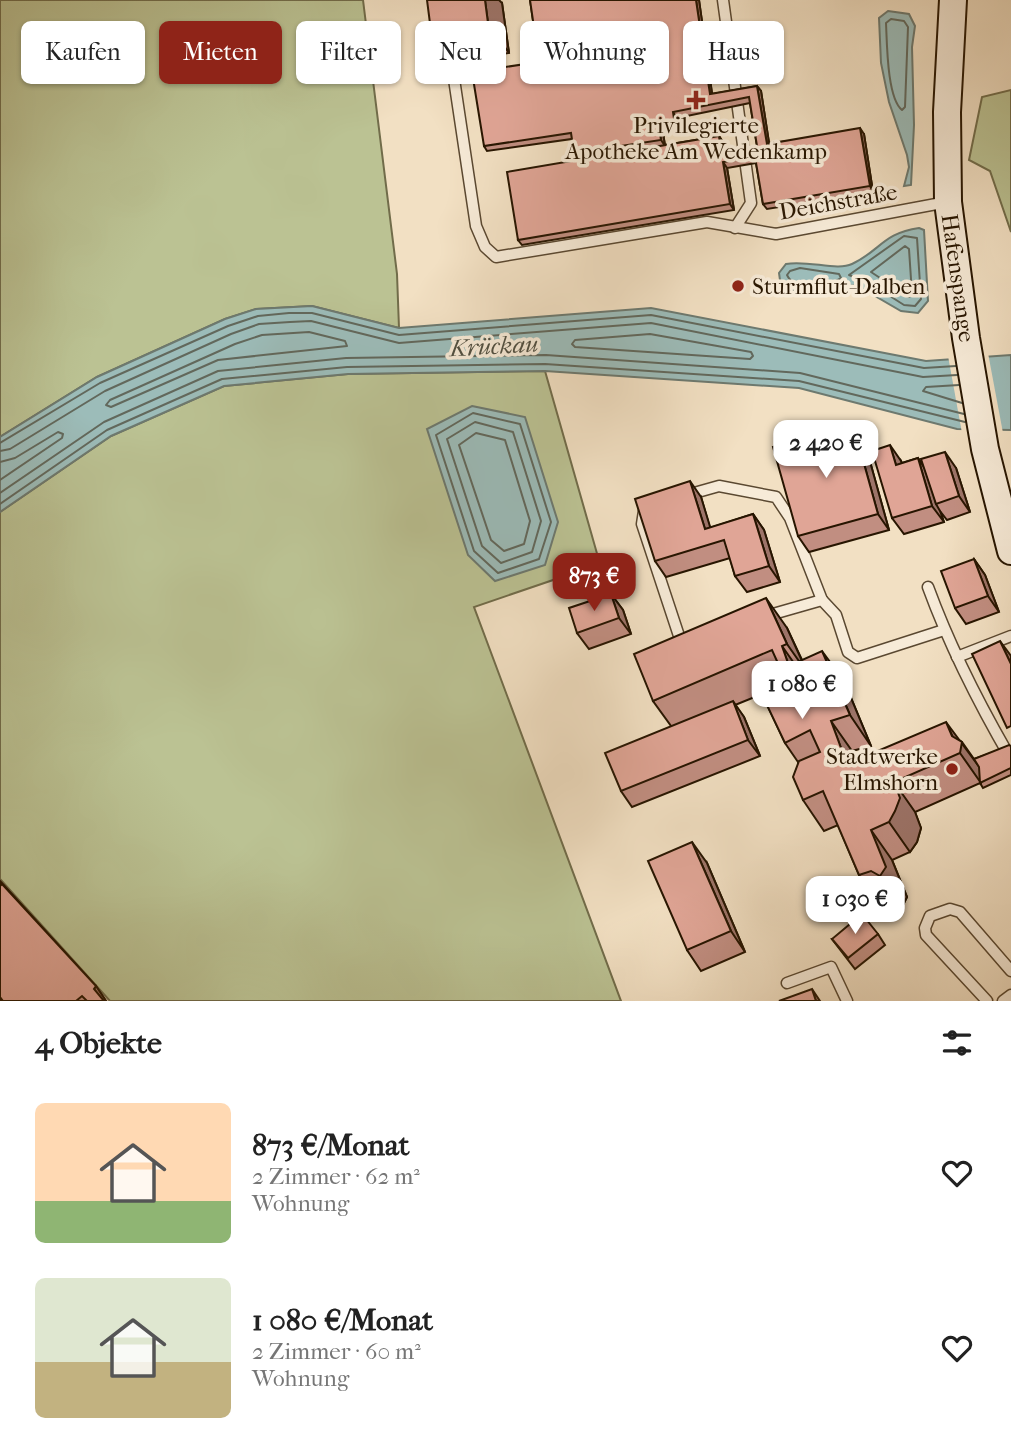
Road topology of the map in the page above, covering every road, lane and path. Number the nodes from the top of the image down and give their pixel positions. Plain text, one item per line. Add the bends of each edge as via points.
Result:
1 (723, 0) edge
2 (953, 0) edge
3 (455, 84) edge
4 (948, 201) junction
5 (735, 228) junction
6 (682, 497) edge
7 (657, 505) edge
8 (1011, 551) edge
9 (928, 587) dead end
10 (822, 600) junction
11 (758, 619) edge
12 (944, 630) junction
13 (1011, 636) edge
14 (694, 638) edge
15 (957, 657) junction
16 (1011, 759) edge
17 (1011, 971) edge
18 (787, 983) dead end
19 (1011, 995) edge
20 (846, 1001) edge
21 (987, 1001) edge
22 (1003, 1001) edge

1 - 5 lane via 751,203
2 - 4 street, Hafenspange
3 - 5 lane, Deichstraße via 476,226 485,247 496,257 707,222
4 - 5 lane, Deichstraße via 776,234
4 - 8 street, Hafenspange via 965,338 985,449
6 - 10 lane via 719,486 776,497 790,519
7 - 14 lane via 645,509 642,524 681,642
9 - 12 lane
10 - 11 lane
10 - 12 lane via 836,615 848,652 857,659
12 - 15 lane
13 - 15 lane
15 - 16 lane
17 - 21 lane via 960,912 950,909 930,916 926,935
18 - 20 lane via 831,967
19 - 22 lane

